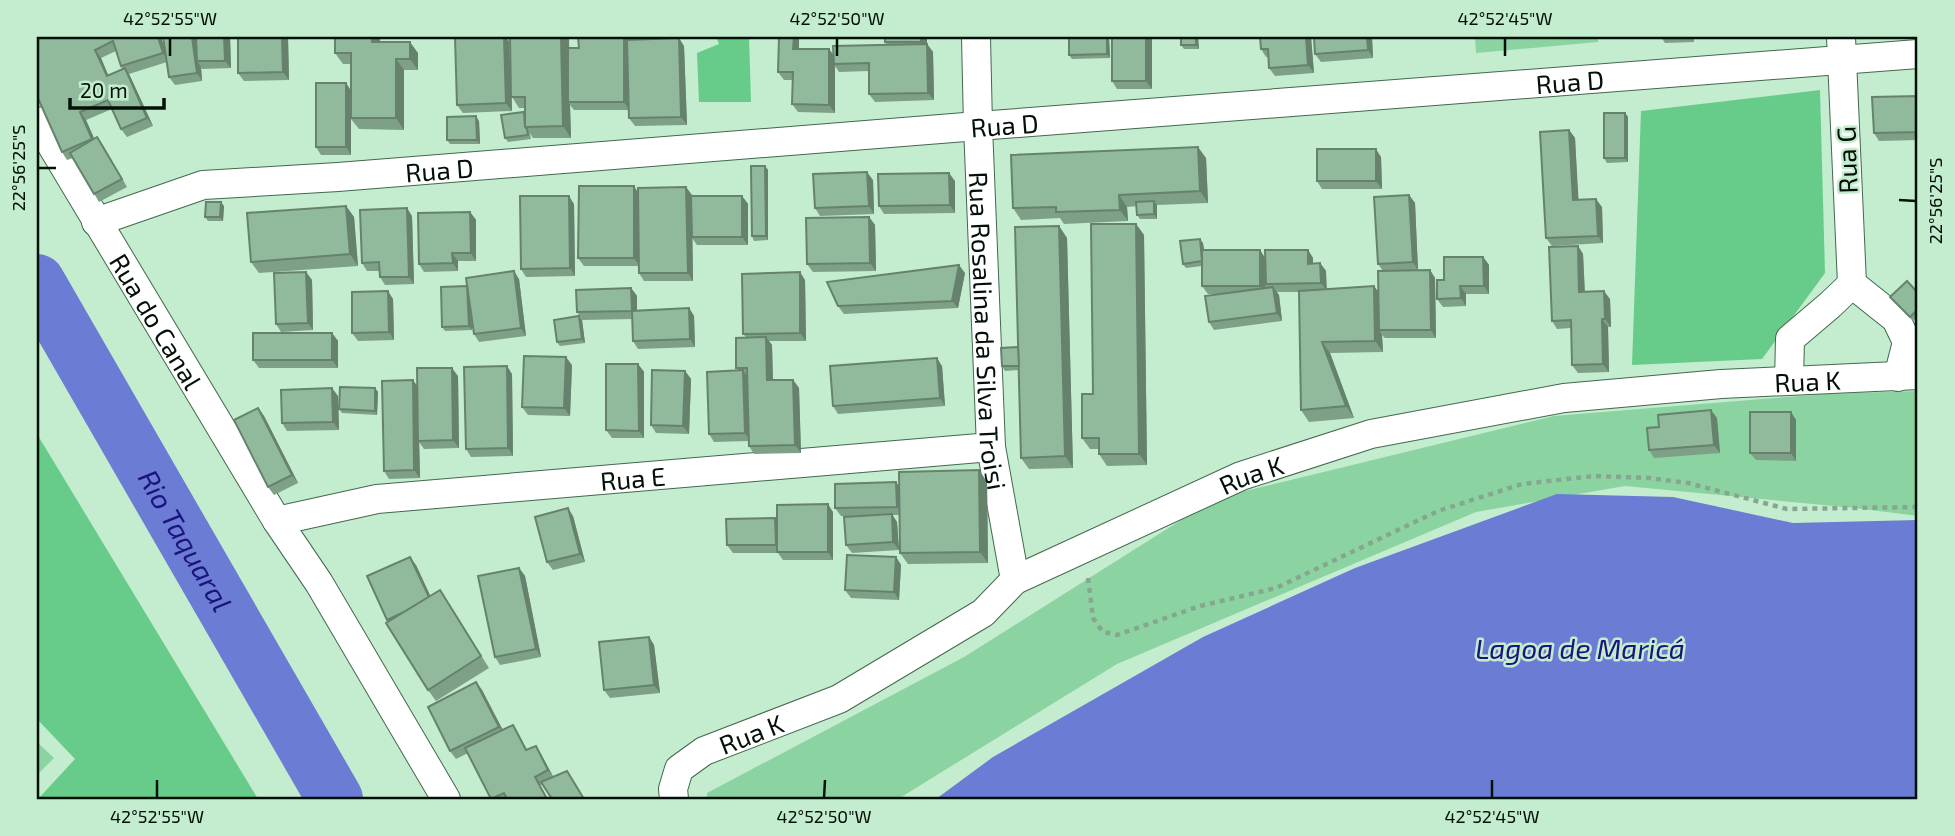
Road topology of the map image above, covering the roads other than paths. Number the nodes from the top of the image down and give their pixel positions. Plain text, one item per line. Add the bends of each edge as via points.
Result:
1 (976, 37) edge
2 (1842, 49) edge
3 (1918, 54) edge
4 (37, 121) edge
5 (978, 126) junction
6 (96, 222) junction
7 (1852, 284) junction
8 (1908, 376) edge
9 (1789, 380) junction
10 (991, 447) junction
11 (278, 521) junction
12 (1015, 580) junction
13 (446, 799) edge
14 (674, 799) edge

1 - 5 street, Rua Rosalina da Silva Troisi
2 - 3 street, Rua D
2 - 5 street, Rua D
2 - 7 street, Rua G
4 - 6 street, Rua do Canal
5 - 6 street, Rua D via 203,185
5 - 10 street, Rua Rosalina da Silva Troisi
6 - 11 street, Rua do Canal
7 - 8 street via 1896,319 1907,342
7 - 9 street via 1790,339
8 - 9 street, Rua K
9 - 12 street, Rua K via 1564,398 1371,434 1241,476
10 - 11 street, Rua E via 377,499
10 - 12 street, Rua Rosalina da Silva Troisi
11 - 13 street
12 - 14 street, Rua K via 984,612 839,699 704,751 679,769

